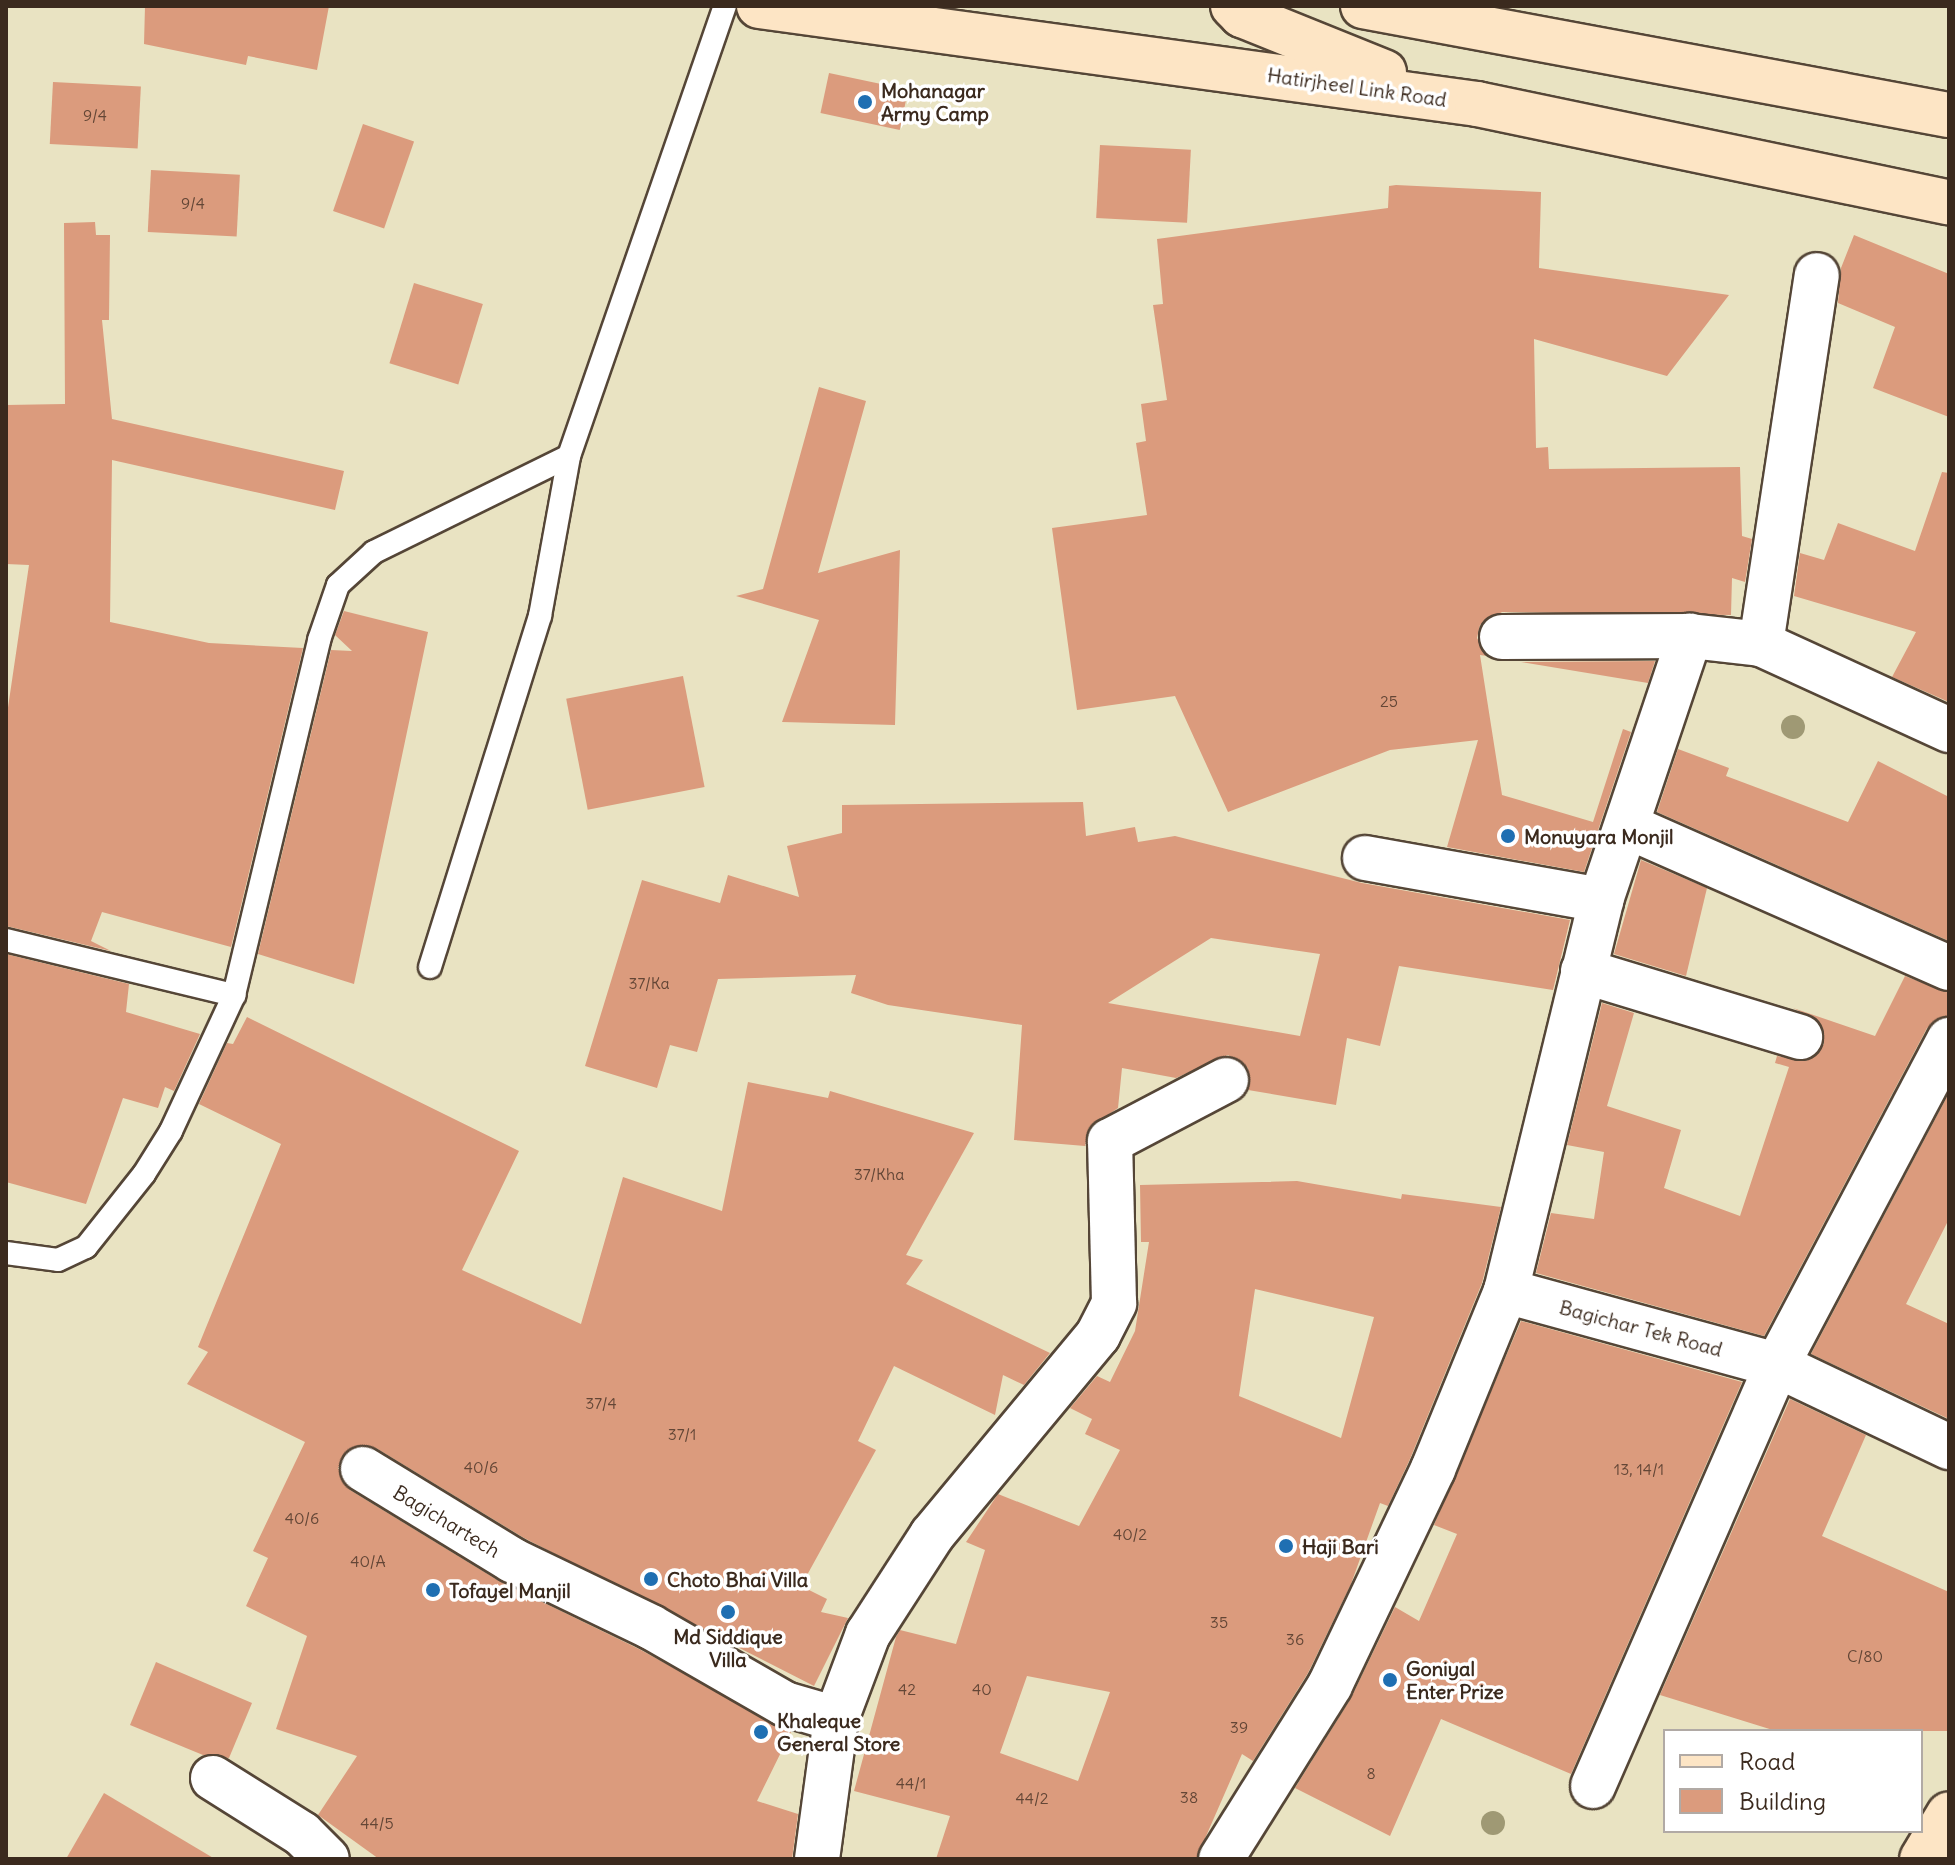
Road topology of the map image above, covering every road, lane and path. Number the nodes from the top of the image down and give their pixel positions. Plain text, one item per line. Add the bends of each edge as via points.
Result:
1 (725, 6) edge
2 (759, 6) edge
3 (1233, 6) edge
4 (1363, 6) edge
5 (1477, 104) junction
6 (1949, 115) edge
7 (1949, 203) edge
8 (1817, 275) dead end
9 (569, 456) junction
10 (1690, 636) junction
11 (1502, 637) dead end
12 (1761, 644) junction
13 (1949, 730) edge
14 (1627, 826) junction
15 (1365, 858) dead end
16 (1601, 900) junction
17 (6, 940) edge
18 (430, 967) dead end
19 (1949, 968) edge
20 (1583, 971) junction
21 (234, 995) junction
22 (1800, 1037) dead end
23 (1949, 1040) edge
24 (1226, 1080) dead end
25 (6, 1253) edge
26 (1506, 1291) junction
27 (1777, 1365) junction
28 (1949, 1447) edge
29 (363, 1469) dead end
30 (836, 1719) junction
31 (213, 1778) dead end
32 (1593, 1786) dead end
33 (1949, 1814) edge
34 (327, 1859) edge
35 (817, 1859) edge
36 (1221, 1859) edge
37 (1922, 1859) edge

1 - 9 lane
2 - 5 main road, Hatirjheel Link Road
3 - 5 main road via 1242,15 1337,55
4 - 6 main road
5 - 7 main road, Hatirjheel Link Road
8 - 12 street
9 - 18 lane via 540,616
9 - 21 lane via 374,552 338,585 319,640
10 - 11 street
10 - 12 street
10 - 14 street
12 - 13 street
14 - 16 street
14 - 19 street
15 - 16 street
16 - 20 street
17 - 21 lane
20 - 22 street
20 - 26 street
21 - 25 lane via 171,1131 86,1247 58,1260
23 - 27 street
24 - 30 street via 1110,1141 1114,1303 1098,1335 932,1535 868,1634
26 - 27 street, Bagichar Tek Road
26 - 36 street via 1433,1469 1330,1685
27 - 28 street, Bagichar Tek Road
27 - 32 street
29 - 30 street, Bagichartech via 512,1560 651,1627 785,1704
30 - 35 street
31 - 34 street via 302,1834
33 - 37 main road

